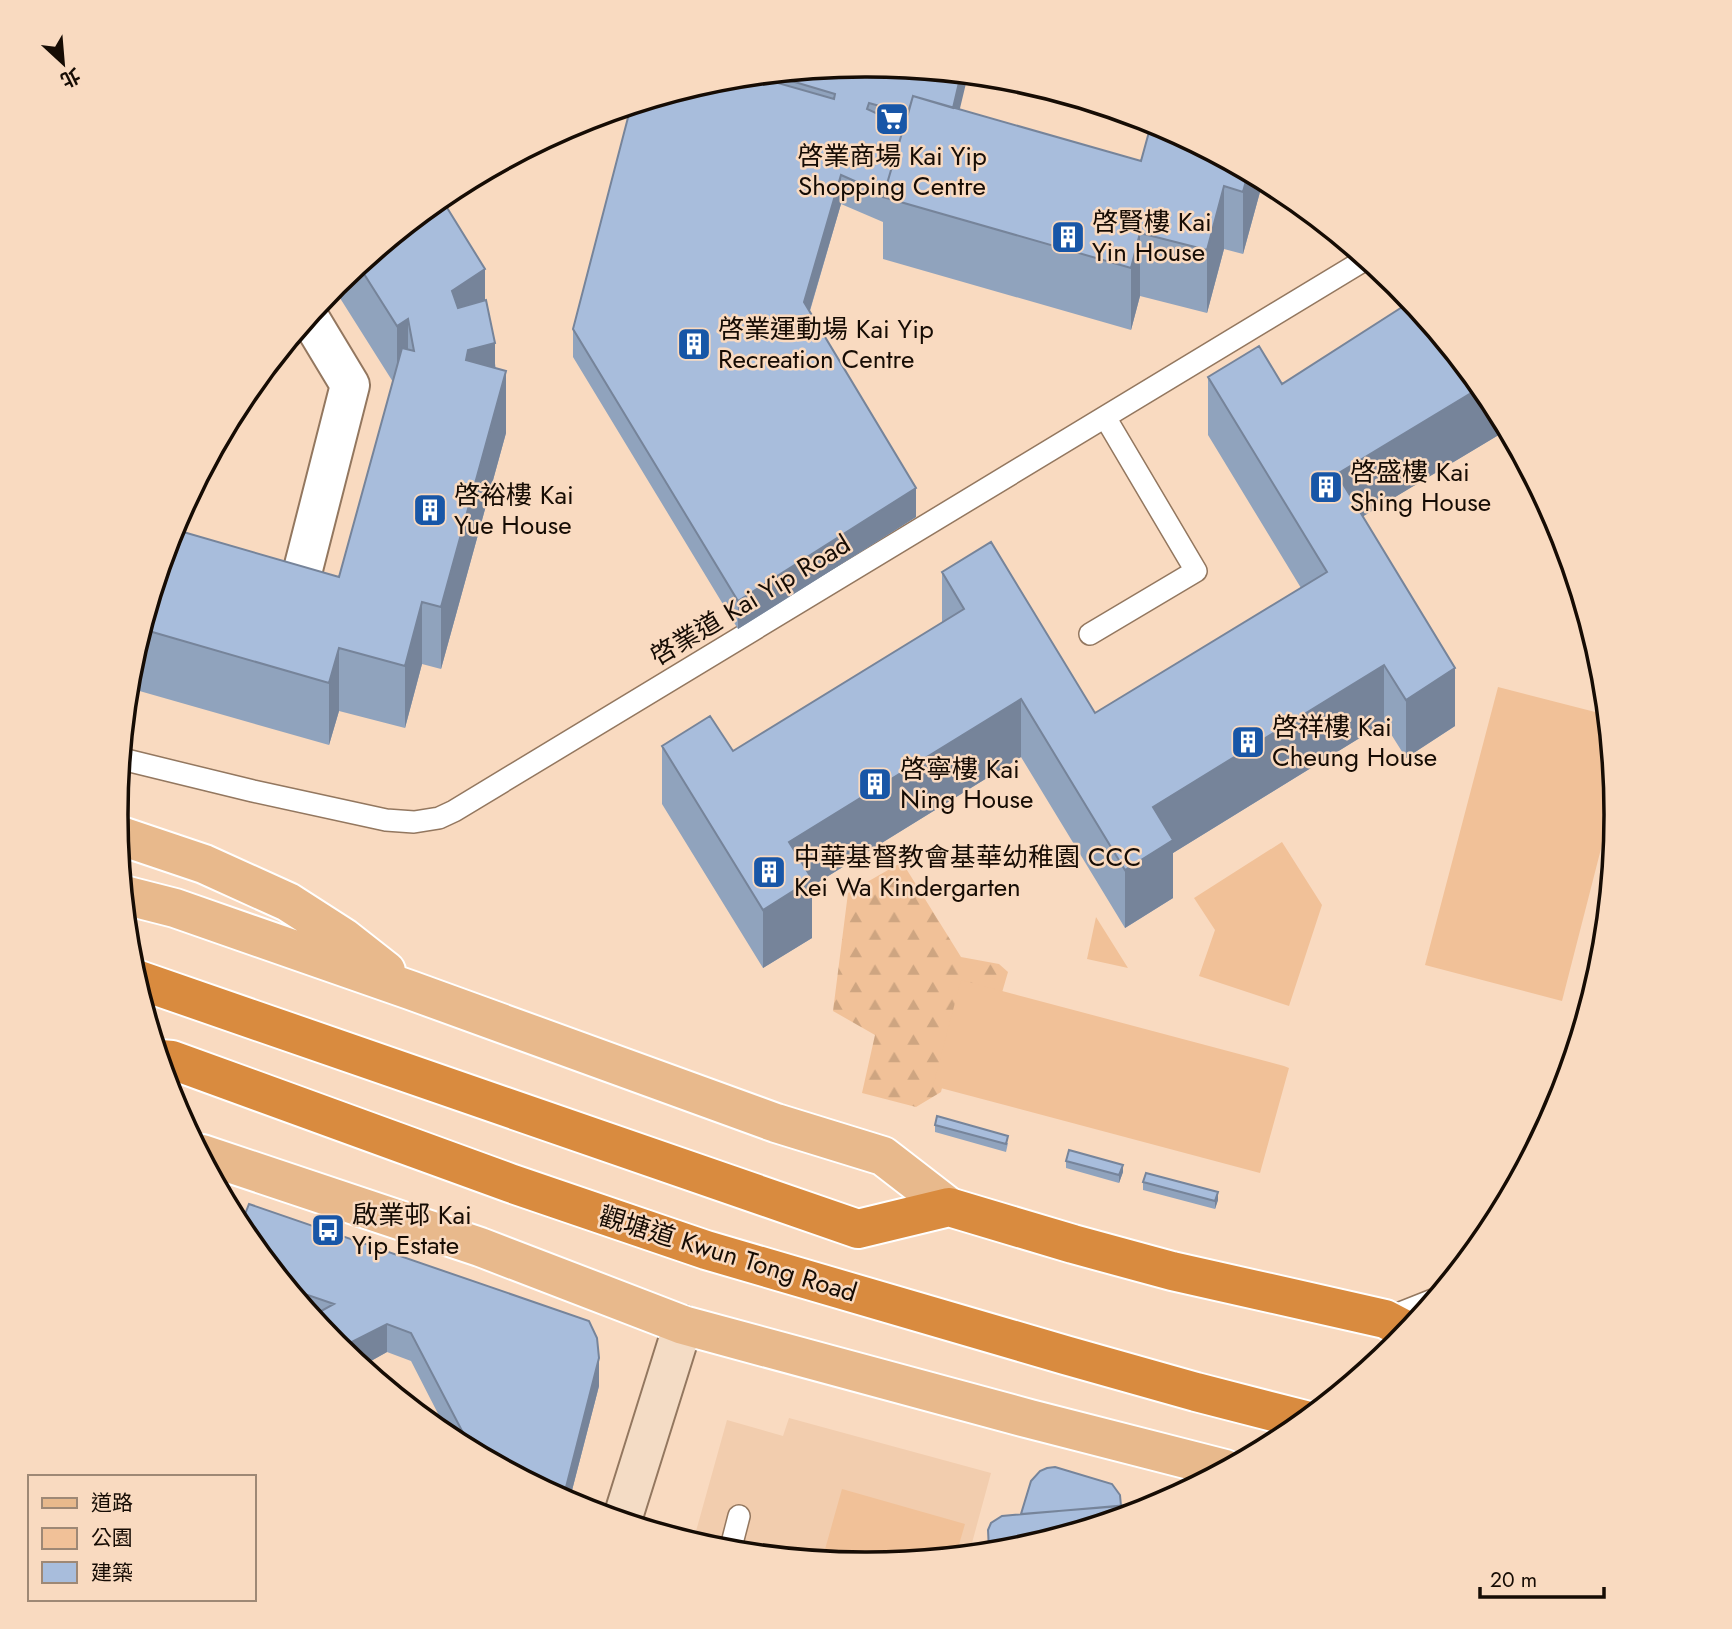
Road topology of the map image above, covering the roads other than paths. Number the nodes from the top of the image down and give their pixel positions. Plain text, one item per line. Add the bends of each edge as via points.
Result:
1 (1357, 265) edge
2 (314, 326) edge
3 (1105, 417) junction
4 (243, 580) edge
5 (1090, 634) dead end
6 (131, 761) edge
7 (129, 839) edge
8 (134, 897) edge
9 (149, 983) edge
10 (410, 990) junction
11 (172, 1062) edge
12 (214, 1158) edge
13 (949, 1207) junction
14 (1399, 1323) edge
15 (683, 1325) junction
16 (1292, 1417) edge
17 (1212, 1466) edge
18 (625, 1511) edge
19 (739, 1516) dead end
20 (733, 1540) edge

1 - 3 lane, 啓業道 Kai Yip Road
2 - 4 street via 350,385 297,593
3 - 5 lane via 1196,571
3 - 6 lane, 啓業道 Kai Yip Road via 760,618 439,818 386,820
7 - 10 main road via 204,864 288,902
8 - 10 main road
9 - 13 highway via 858,1229
10 - 13 main road via 776,1123 883,1156
11 - 16 highway, 觀塘道 Kwun Tong Road via 706,1250
12 - 15 main road via 480,1247
13 - 14 highway via 1172,1271
15 - 17 main road
15 - 18 street
19 - 20 lane

